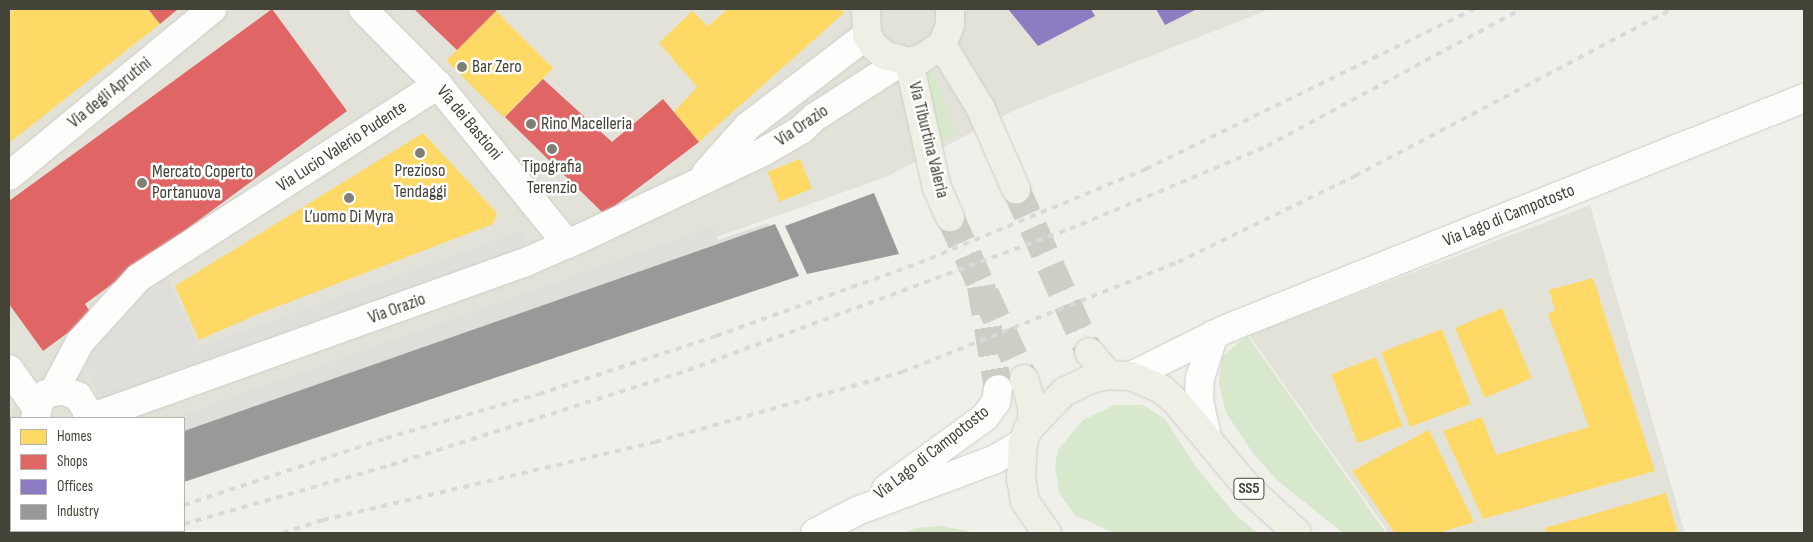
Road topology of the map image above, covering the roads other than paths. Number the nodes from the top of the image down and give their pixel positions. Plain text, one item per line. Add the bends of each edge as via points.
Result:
1 (212, 9) edge
2 (363, 9) edge
3 (951, 10) edge
4 (866, 22) edge
5 (942, 45) junction
6 (906, 61) junction
7 (438, 85) junction
8 (1804, 98) edge
9 (9, 176) edge
10 (697, 182) junction
11 (1016, 189) tunnel mouth
12 (950, 217) tunnel mouth
13 (568, 244) junction
14 (1214, 334) junction
15 (1089, 352) tunnel mouth
16 (9, 369) edge
17 (1120, 376) junction
18 (1024, 379) tunnel mouth
19 (998, 389) tunnel mouth
20 (42, 406) edge
21 (89, 417) edge
22 (92, 417) edge
23 (1028, 432) junction
24 (1207, 438) junction
25 (857, 511) junction
26 (815, 533) edge
27 (1047, 533) edge
28 (1298, 533) edge

1 - 9 street, Via degli Aprutini
2 - 7 street, Via dei Bastioni
3 - 5 main road via 950,25
4 - 6 main road via 884,55
4 - 10 street, Via Orazio via 748,126
5 - 6 main road via 927,57
5 - 11 main road via 980,107
6 - 10 street, Via Orazio via 815,117 801,130
6 - 12 main road, Via Tiburtina Valeria via 937,188
7 - 13 street, Via dei Bastioni
7 - 20 street, Via Lucio Valerio Pudente via 138,278 80,342
8 - 14 street, Via Lago di Campotosto
10 - 13 street, Via Orazio
13 - 22 street, Via Orazio
14 - 17 street, Via Lago di Campotosto
14 - 24 street via 1200,378 1199,401
15 - 17 main road, SS5
16 - 20 street
17 - 23 main road via 1091,379 1064,392
17 - 24 main road, SS5 via 1162,390
18 - 23 main road via 1032,406
19 - 25 street, Via Lago di Campotosto via 996,402 985,417
20 - 21 street via 70,392 78,396
23 - 25 street, Via Lago di Campotosto via 983,465
23 - 27 main road via 1021,478 1026,501
24 - 28 main road, SS5 via 1250,488
25 - 26 street, Via Lago di Campotosto

